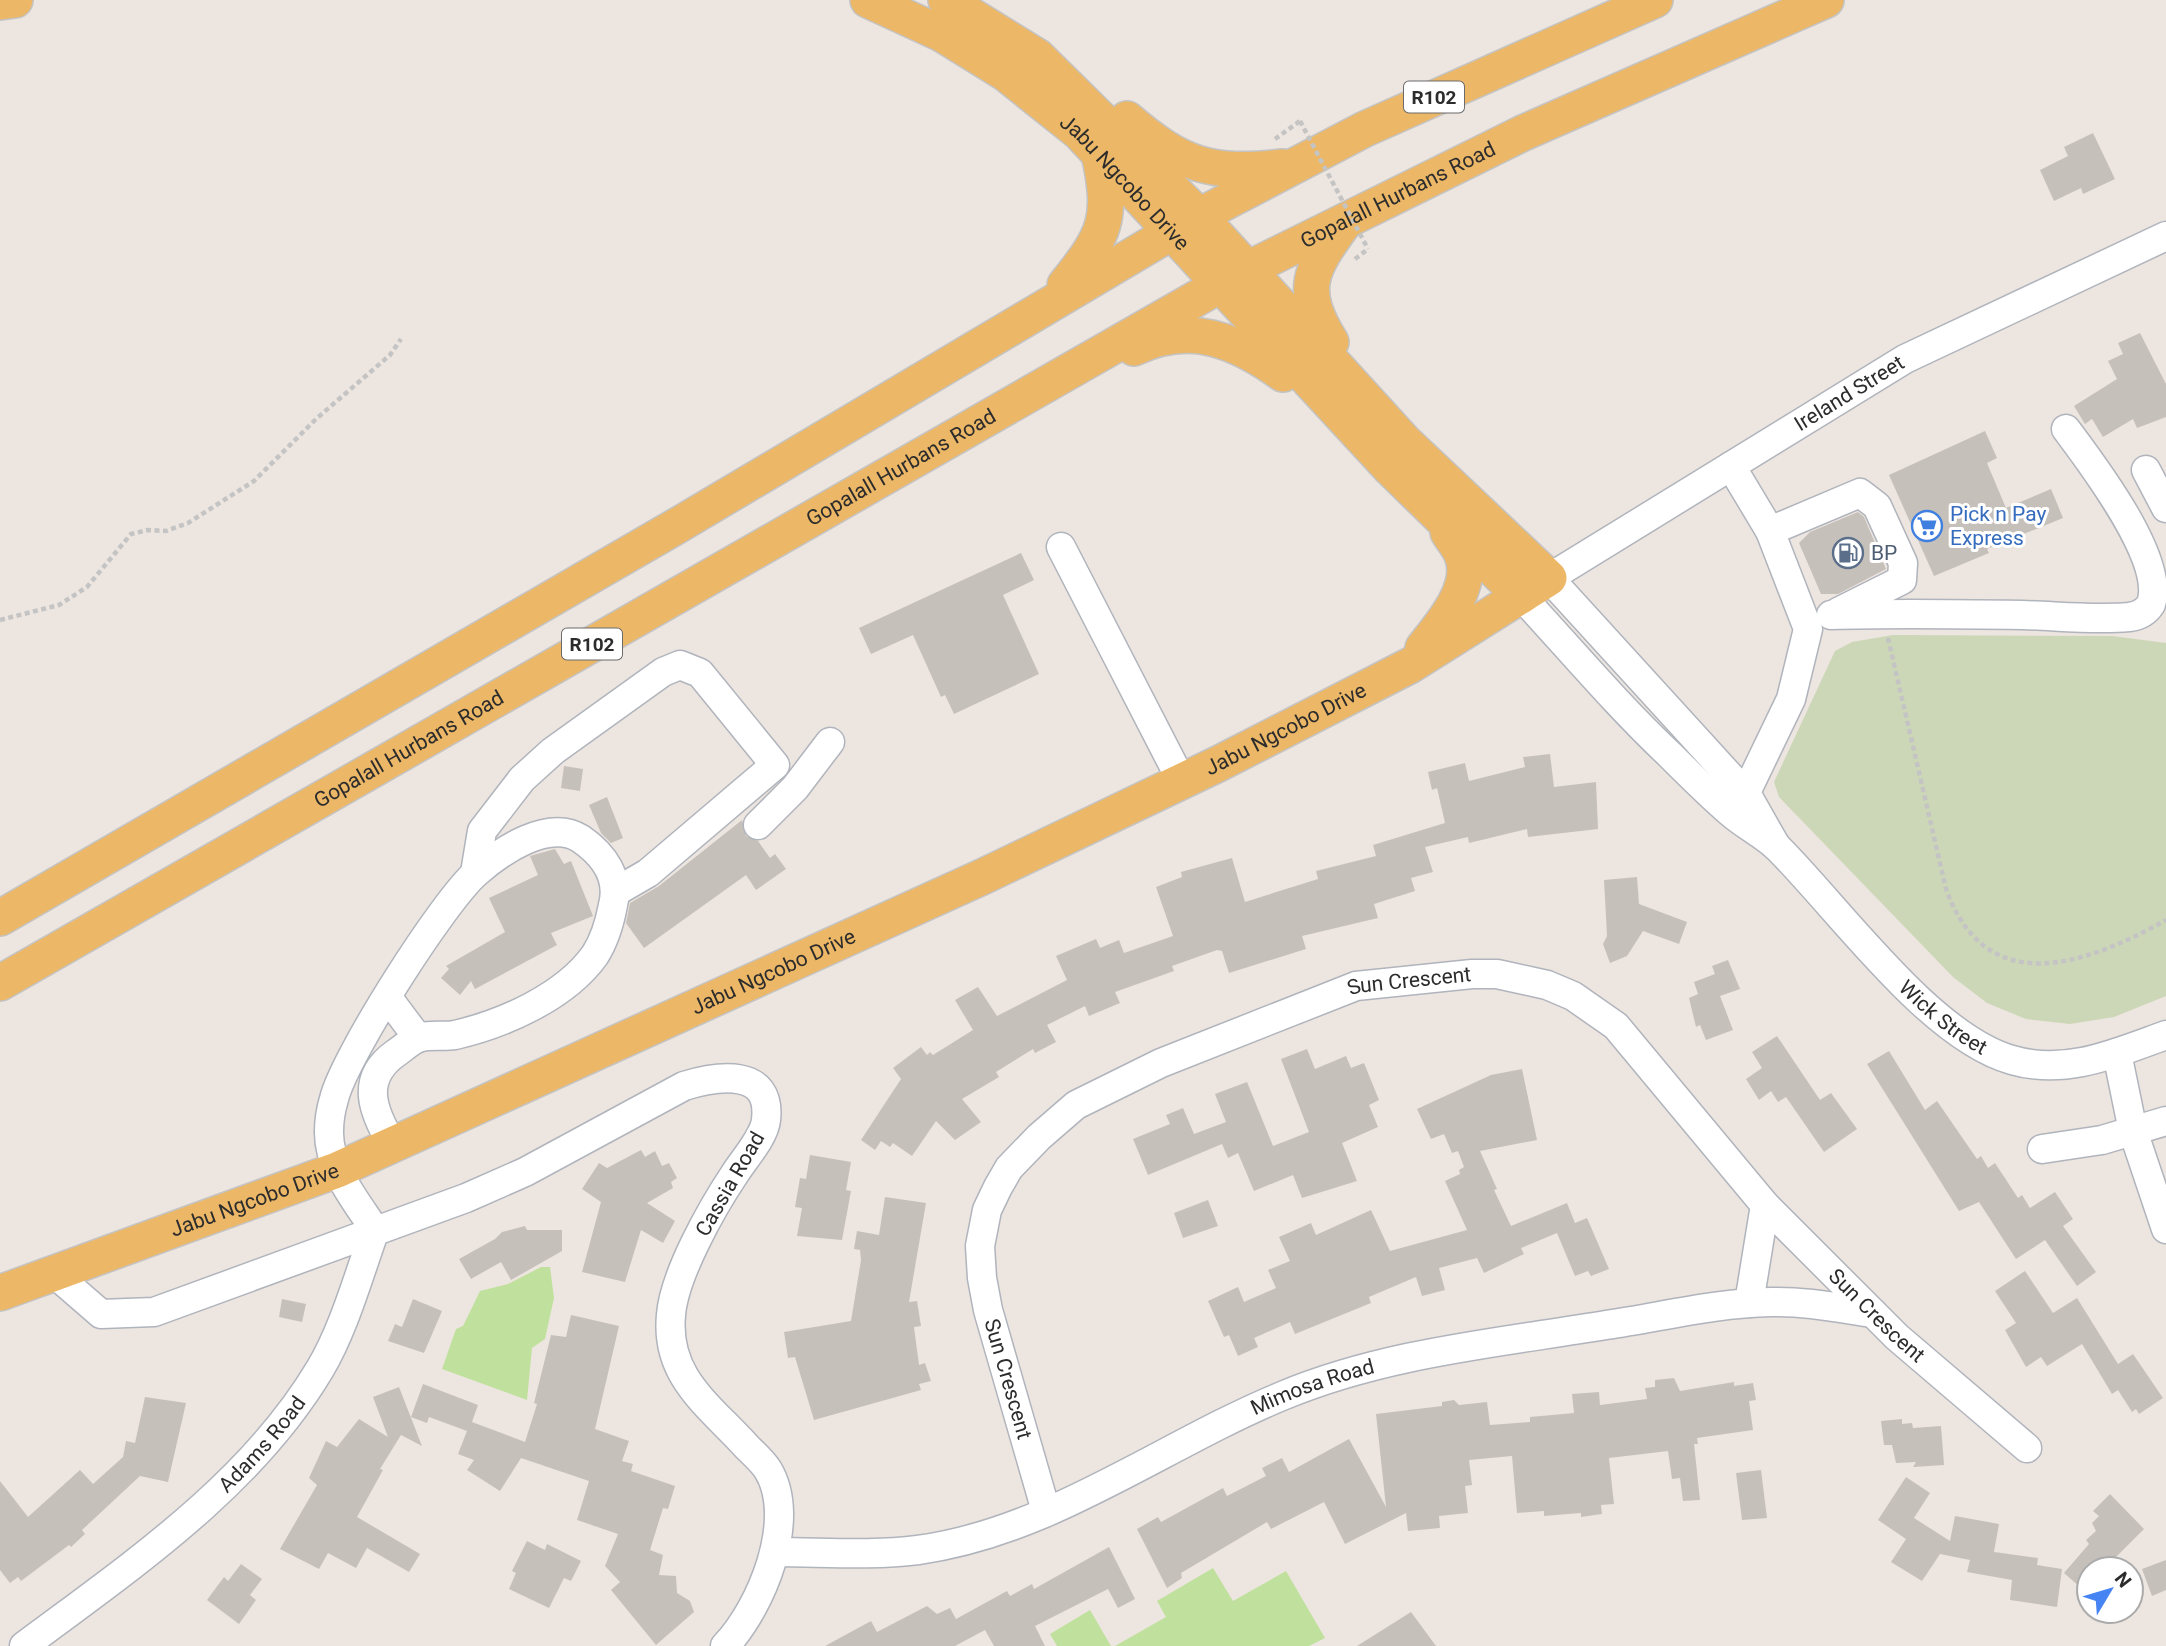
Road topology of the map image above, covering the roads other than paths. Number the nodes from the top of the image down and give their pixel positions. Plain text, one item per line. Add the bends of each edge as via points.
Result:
1 (15, 0) edge
2 (868, 0) edge
3 (946, 0) edge
4 (1655, 0) edge
5 (1826, 0) edge
6 (0, 2) edge
7 (1038, 57) junction
8 (1099, 153) junction
9 (1299, 165) junction
10 (1346, 220) junction
11 (1185, 224) junction
12 (2166, 236) edge
13 (1234, 277) junction
14 (1054, 299) junction
15 (1360, 390) junction
16 (1018, 402) junction
17 (1352, 427) junction
18 (2066, 429) dead end
19 (1731, 466) junction
20 (2146, 470) dead end
21 (1433, 507) junction
22 (2166, 508) edge
23 (1770, 531) junction
24 (1060, 547) dead end
25 (2159, 557) edge
26 (1535, 587) junction
27 (1820, 622) junction
28 (1410, 665) junction
29 (830, 742) dead end
30 (775, 765) junction
31 (1182, 782) junction
32 (795, 788) junction
33 (1740, 805) junction
34 (758, 825) dead end
35 (475, 873) junction
36 (617, 891) junction
37 (0, 918) edge
38 (0, 983) edge
39 (388, 998) junction
40 (2166, 1035) edge
41 (418, 1038) junction
42 (2117, 1053) junction
43 (2166, 1121) edge
44 (2133, 1131) junction
45 (392, 1144) junction
46 (2042, 1149) dead end
47 (337, 1170) junction
48 (1765, 1205) junction
49 (2166, 1229) edge
50 (375, 1230) junction
51 (56, 1275) junction
52 (0, 1293) edge
53 (1749, 1303) junction
54 (1873, 1313) junction
55 (2027, 1448) dead end
56 (1046, 1511) junction
57 (775, 1552) junction
58 (24, 1646) edge
59 (725, 1646) edge

1 - 6 main road
2 - 8 main road, Jabu Ngcobo Drive via 942,34 1005,73
3 - 7 main road, Jabu Ngcobo Drive
4 - 9 main road, R102 via 1365,129
5 - 10 main road, Gopalall Hurbans Road / R102 via 1523,133
7 - 9 main road via 1094,90 1146,135 1188,162 1219,170
7 - 11 main road, Jabu Ngcobo Drive
8 - 11 main road, Jabu Ngcobo Drive
8 - 14 main road via 1107,209 1102,232
9 - 11 main road, R102
10 - 13 main road, Gopalall Hurbans Road / R102
10 - 15 main road via 1318,260 1311,298 1318,322
11 - 13 main road, Jabu Ngcobo Drive
11 - 14 main road, R102
12 - 19 street, Ireland Street via 1905,359
13 - 15 main road, Jabu Ngcobo Drive
13 - 16 main road, Gopalall Hurbans Road / R102
13 - 17 main road, Jabu Ngcobo Drive
14 - 37 main road, R102 via 675,527
15 - 26 main road, Jabu Ngcobo Drive
16 - 17 main road via 1157,337 1222,338 1252,351
16 - 38 main road, Gopalall Hurbans Road / R102
17 - 21 main road, Jabu Ngcobo Drive
18 - 25 street
19 - 23 street
19 - 26 street, Ireland Street
20 - 22 street
21 - 26 main road, Jabu Ngcobo Drive
21 - 28 main road via 1463,556 1465,572 1455,607
23 - 27 street
23 - 27 street via 1860,493 1877,506 1903,563 1902,580
24 - 31 street
25 - 27 street via 2154,597 2141,615 1881,614
26 - 28 main road, Jabu Ngcobo Drive
26 - 33 street, Wick Street
27 - 33 street via 1791,699
28 - 31 main road, Jabu Ngcobo Drive
29 - 32 street
30 - 32 street
30 - 35 street via 700,674 680,665 663,672 553,751 522,779 482,831
30 - 36 street via 648,873
31 - 45 main road, Jabu Ngcobo Drive
32 - 34 street
33 - 42 street, Wick Street via 1955,1033 2013,1061 2052,1066 2095,1061
35 - 36 street via 509,848 549,832 580,838 612,871
35 - 39 street via 436,922
36 - 41 street via 595,954 540,1002 502,1021 453,1035
39 - 41 street
39 - 47 street via 334,1098 329,1133
40 - 42 street, Wick Street
41 - 45 street via 388,1059 375,1075 370,1093 375,1115
42 - 44 street
43 - 44 street
44 - 46 street
44 - 49 street
45 - 47 main road, Jabu Ngcobo Drive
47 - 50 street
47 - 51 main road, Jabu Ngcobo Drive
48 - 53 street
48 - 54 street, Sun Crescent
48 - 56 street, Sun Crescent via 1616,1026 1573,996 1523,979 1472,974 1356,986 1161,1063 1076,1105 1039,1137 1009,1168 982,1229 982,1278 988,1310
50 - 51 street, Cassia Road via 154,1312 101,1314
50 - 57 street, Cassia Road via 525,1172 684,1086 712,1077 737,1076 753,1085 765,1101 766,1123 692,1248 671,1312 671,1346 696,1395 769,1470 776,1494
50 - 58 street, Adams Road via 321,1367 274,1437 228,1484
51 - 52 main road, Jabu Ngcobo Drive
53 - 54 street, Mimosa Road via 1805,1303
53 - 56 street, Mimosa Road via 1462,1347 1351,1372 1216,1425
54 - 55 street, Sun Crescent
56 - 57 street, Mimosa Road via 999,1529 920,1549
57 - 59 street, Cassia Road via 764,1590

